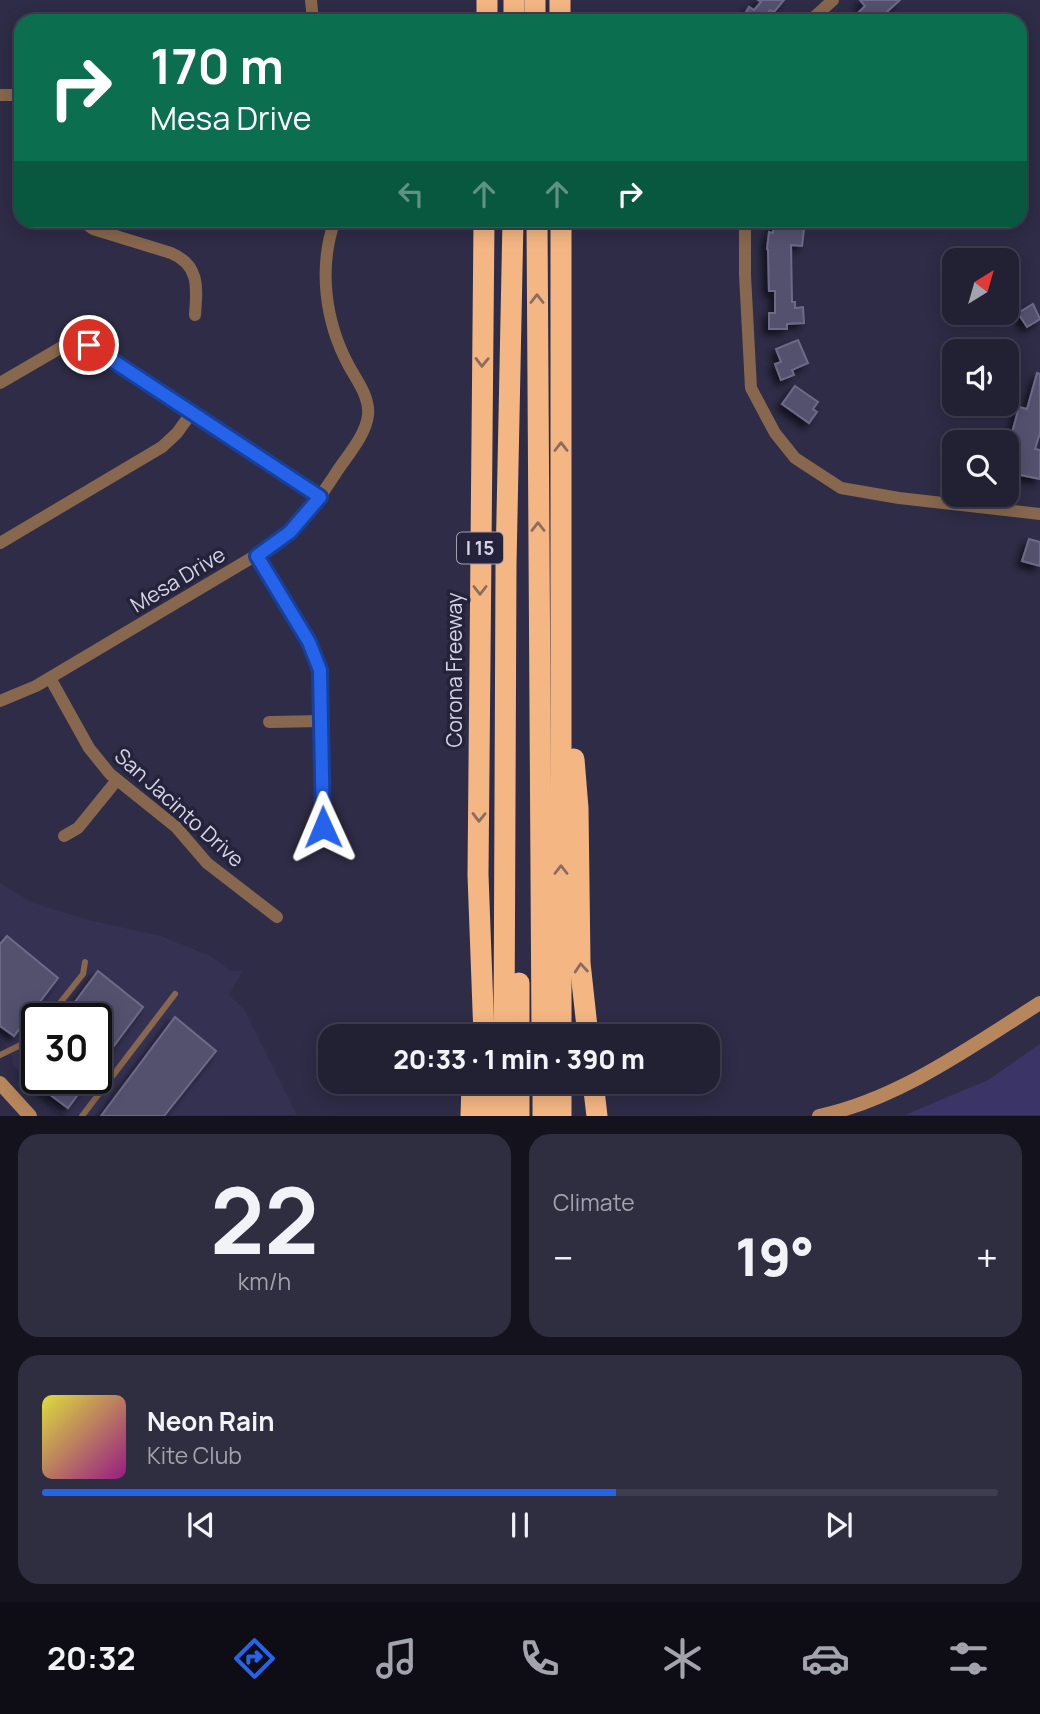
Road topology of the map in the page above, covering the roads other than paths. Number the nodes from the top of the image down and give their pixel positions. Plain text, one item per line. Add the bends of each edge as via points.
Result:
1 (833, 0) edge
2 (818, 14) edge
3 (94, 228) edge
4 (332, 228) edge
5 (484, 228) edge
6 (513, 228) edge
7 (537, 228) edge
8 (561, 228) edge
9 (746, 228) edge
10 (195, 315) dead end
11 (0, 383) edge
12 (192, 412) junction
13 (320, 497) junction
14 (1040, 514) edge
15 (0, 544) edge
16 (257, 556) junction
17 (506, 572) junction
18 (537, 579) junction
19 (562, 613) junction
20 (50, 678) junction
21 (0, 701) edge
22 (322, 721) junction
23 (269, 722) dead end
24 (117, 780) junction
25 (323, 827) dead end
26 (64, 836) dead end
27 (478, 874) junction
28 (277, 917) dead end
29 (85, 962) dead end
30 (175, 993) dead end
31 (60, 1003) edge
32 (1040, 1003) edge
33 (473, 1024) edge
34 (484, 1024) edge
35 (504, 1024) edge
36 (519, 1024) edge
37 (529, 1024) edge
38 (542, 1024) edge
39 (561, 1024) edge
40 (587, 1024) edge
41 (21, 1046) edge
42 (0, 1055) edge
43 (0, 1083) edge
44 (504, 1094) edge
45 (508, 1094) edge
46 (512, 1094) edge
47 (517, 1094) edge
48 (520, 1094) edge
49 (523, 1094) edge
50 (528, 1094) edge
51 (595, 1094) edge
52 (30, 1115) edge
53 (82, 1115) edge
54 (471, 1115) edge
55 (486, 1115) edge
56 (503, 1115) edge
57 (519, 1115) edge
58 (529, 1115) edge
59 (543, 1115) edge
60 (561, 1115) edge
61 (597, 1115) edge
62 (819, 1115) edge

1 - 2 street
3 - 10 street via 183,258 197,287
4 - 13 street, Mesa Drive via 326,257 329,307 339,345 365,394 368,415
5 -> 27 highway, Corona Freeway / I 15
6 - 17 highway
18 -> 7 highway
19 -> 8 highway
9 - 14 street via 751,388 775,433 795,458 841,488
11 - 12 street via 67,344 82,342
12 - 13 street
12 - 15 street via 162,447
13 - 16 street, Mesa Drive via 290,532
16 - 20 street, Mesa Drive
16 - 22 street via 316,658 322,684
17 - 35 highway
17 - 36 highway via 518,754
18 - 37 highway
18 - 38 highway
39 -> 19 highway
40 -> 19 highway via 580,963 578,808
20 - 21 street, Mesa Drive
20 - 24 street, San Jacinto Drive via 89,748
22 - 23 street
22 - 25 street
24 - 26 street via 78,828
24 - 28 street, San Jacinto Drive via 176,827 207,863
27 - 33 highway
27 - 34 highway, Corona Freeway / I 15
29 - 31 lane via 83,974
30 - 53 lane
32 - 62 main road via 925,1075 841,1111
41 - 42 lane
43 - 52 main road
44 - 54 highway
45 - 55 highway
46 - 56 highway
47 - 57 highway
48 - 58 highway
49 - 59 highway
50 - 60 highway
51 - 61 highway

